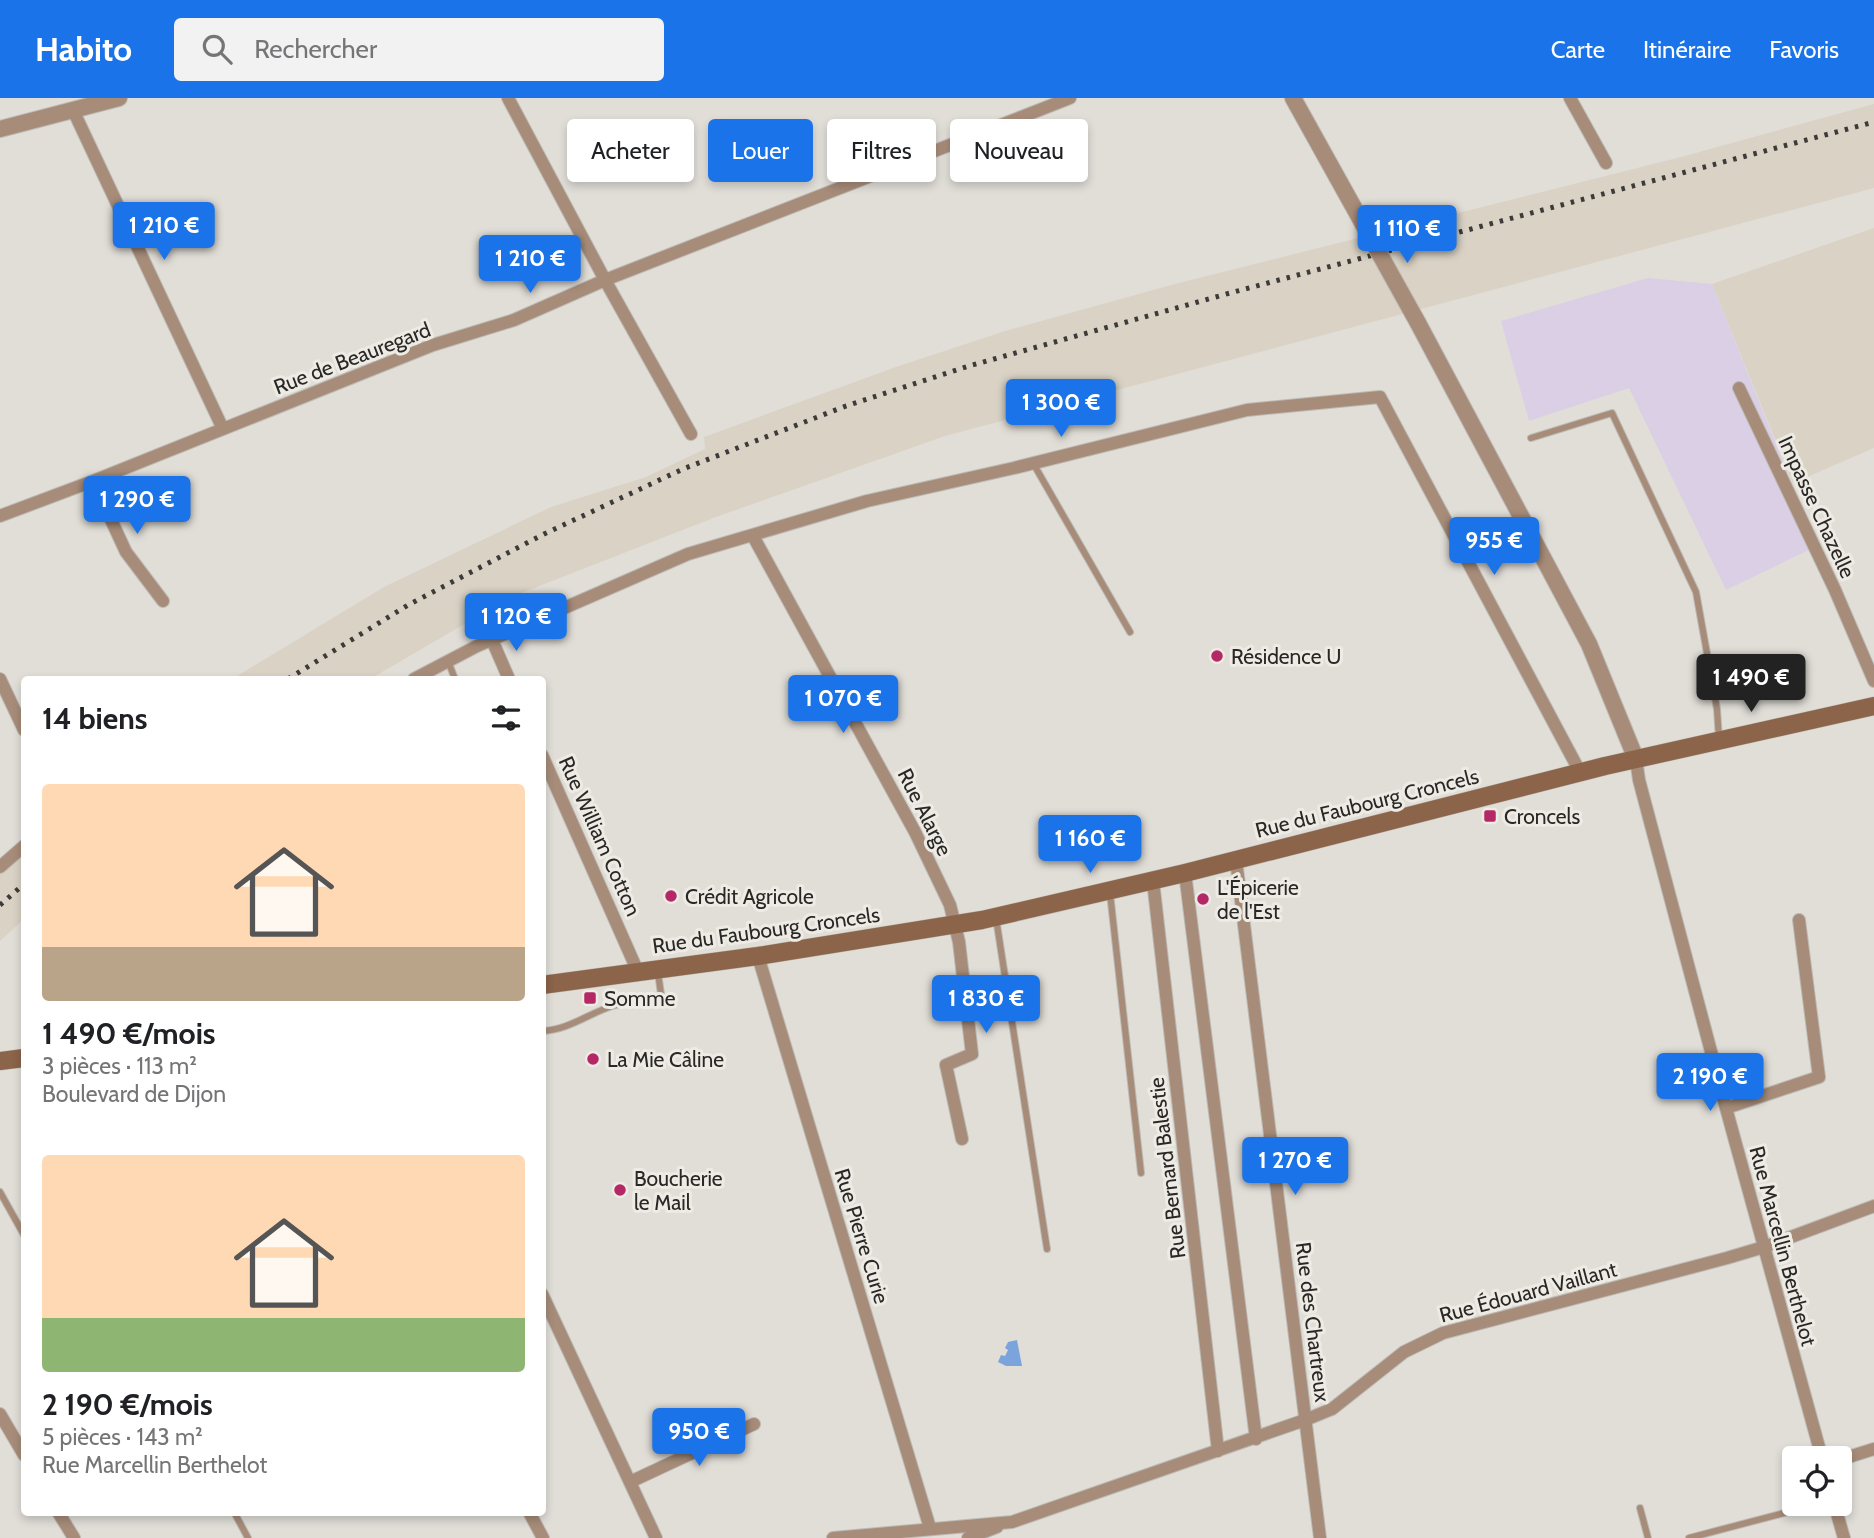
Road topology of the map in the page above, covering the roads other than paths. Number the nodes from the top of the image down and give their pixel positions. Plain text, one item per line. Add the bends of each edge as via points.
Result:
1 (119, 98) edge
2 (508, 98) edge
3 (1070, 98) edge
4 (1293, 98) edge
5 (1570, 98) edge
6 (73, 110) junction
7 (0, 129) edge
8 (1606, 163) dead end
9 (605, 280) junction
10 (1739, 388) dead end
11 (223, 429) junction
12 (691, 435) dead end
13 (1531, 438) dead end
14 (1033, 463) junction
15 (93, 481) junction
16 (0, 516) edge
17 (753, 536) junction
18 (163, 601) dead end
19 (1130, 632) dead end
20 (492, 640) junction
21 (448, 662) junction
22 (420, 676) edge
23 (454, 676) edge
24 (508, 676) edge
25 (0, 679) edge
26 (1874, 681) edge
27 (1874, 706) edge
28 (21, 724) edge
29 (1719, 741) junction
30 (1636, 759) junction
31 (546, 764) edge
32 (1580, 772) junction
33 (21, 849) edge
34 (1236, 860) junction
35 (0, 867) edge
36 (1185, 873) junction
37 (1153, 881) junction
38 (1110, 891) junction
39 (995, 917) junction
40 (1798, 920) dead end
41 (956, 924) junction
42 (758, 956) junction
43 (657, 969) junction
44 (638, 972) junction
45 (546, 984) edge
46 (546, 1030) edge
47 (21, 1058) edge
48 (0, 1061) edge
49 (1726, 1108) junction
50 (962, 1139) dead end
51 (1141, 1173) dead end
52 (0, 1192) edge
53 (1874, 1206) edge
54 (21, 1230) edge
55 (1764, 1247) junction
56 (1047, 1248) dead end
57 (546, 1303) edge
58 (0, 1414) edge
59 (1306, 1420) junction
60 (754, 1424) dead end
61 (1256, 1439) junction
62 (1819, 1446) edge
63 (21, 1450) edge
64 (1874, 1450) edge
65 (1218, 1451) junction
66 (1852, 1456) edge
67 (630, 1482) junction
68 (1640, 1508) dead end
69 (1782, 1514) edge
70 (60, 1516) edge
71 (236, 1516) edge
72 (532, 1516) edge
73 (1838, 1516) edge
74 (1012, 1522) junction
75 (930, 1528) junction
76 (74, 1538) edge
77 (248, 1538) edge
78 (543, 1538) edge
79 (656, 1538) edge
80 (833, 1538) edge
81 (968, 1538) edge
82 (1321, 1538) edge
83 (1648, 1538) edge
84 (1689, 1538) edge
85 (1844, 1538) edge

1 - 6 street
2 - 9 street
3 - 9 street, Rue de Beauregard
4 - 30 street, bridge via 1589,644
5 - 8 street
6 - 7 street
6 - 11 street
9 - 11 street, Rue de Beauregard via 514,320 433,345
9 - 12 street
10 - 26 street, Impasse Chazelle
11 - 15 street, Rue de Beauregard
13 - 29 lane via 1612,413 1696,592
14 - 17 street via 867,501
14 - 19 lane
14 - 32 street via 1247,410 1380,397
15 - 16 street, Rue de Beauregard
15 - 18 street via 126,552
17 - 20 street via 688,554
17 - 41 street, Rue Alarge via 915,832
20 - 21 street
20 - 24 street
21 - 22 street
21 - 23 lane
25 - 28 street
27 - 29 main road, Rue du Faubourg Croncels
29 - 30 main road, Rue du Faubourg Croncels
30 - 32 main road, Rue du Faubourg Croncels
30 - 49 street, Rue Marcellin Berthelot
31 - 44 street, Rue William Cotton
32 - 34 main road, Rue du Faubourg Croncels
33 - 35 street
34 - 36 main road, Rue du Faubourg Croncels
34 - 59 street, Rue des Chartreux
36 - 37 main road, Rue du Faubourg Croncels
36 - 61 street
37 - 38 main road, Rue du Faubourg Croncels
37 - 65 street, Rue Bernard Balestie
38 - 39 main road, Rue du Faubourg Croncels
38 - 51 lane
39 - 41 main road, Rue du Faubourg Croncels
39 - 56 lane
40 - 49 street via 1819,1077
41 - 42 main road, Rue du Faubourg Croncels
41 - 50 street, Rue Alarge via 972,1054 946,1065
42 - 43 main road, Rue du Faubourg Croncels
42 - 75 street, Rue Pierre Curie
43 - 44 main road, Rue du Faubourg Croncels
43 - 46 lane via 661,994 657,1004 626,1003
44 - 45 main road, Rue du Faubourg Croncels
47 - 48 main road
49 - 55 street, Rue Marcellin Berthelot
52 - 54 lane
53 - 55 street, Rue Édouard Vaillant
55 - 59 street, Rue Édouard Vaillant via 1443,1333 1405,1352 1332,1409
55 - 62 street, Rue Marcellin Berthelot
57 - 67 street
58 - 63 street
59 - 61 street, Rue Édouard Vaillant
59 - 82 street, Rue des Chartreux
60 - 67 street
61 - 65 street, Rue Édouard Vaillant
64 - 66 street
65 - 74 street, Rue Édouard Vaillant
67 - 79 street
68 - 83 lane
69 - 84 lane
70 - 76 street
71 - 77 lane
72 - 78 street
73 - 85 street
74 - 75 street, Rue Édouard Vaillant
74 - 81 street, Rue Édouard Vaillant
75 - 80 street, Rue Édouard Vaillant

